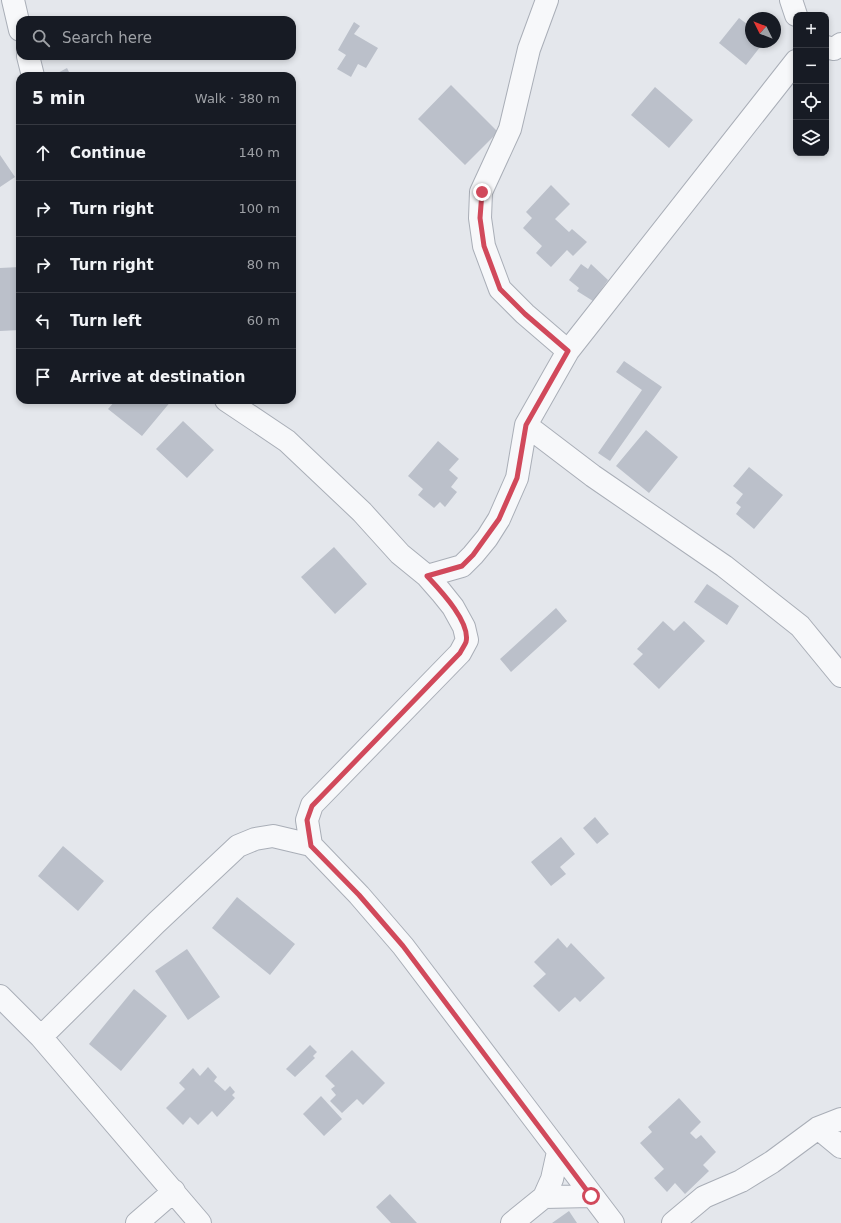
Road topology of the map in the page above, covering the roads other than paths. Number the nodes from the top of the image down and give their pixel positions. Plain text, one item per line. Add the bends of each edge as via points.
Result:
1 (13, 0) edge
2 (547, 0) edge
3 (791, 0) edge
4 (795, 12) edge
5 (17, 16) edge
6 (841, 44) edge
7 (829, 48) edge
8 (29, 60) edge
9 (793, 65) edge
10 (32, 72) edge
11 (568, 351) junction
12 (232, 404) edge
13 (526, 425) junction
14 (427, 576) junction
15 (841, 676) edge
16 (311, 846) junction
17 (0, 996) edge
18 (41, 1037) junction
19 (841, 1119) edge
20 (818, 1128) junction
21 (841, 1148) edge
22 (558, 1152) junction
23 (174, 1191) junction
24 (591, 1196) junction
25 (544, 1197) junction
26 (137, 1223) edge
27 (200, 1223) edge
28 (512, 1223) edge
29 (613, 1223) edge
30 (673, 1223) edge

1 - 5 street
2 - 11 street via 528,49 510,129 482,192 480,218 484,246 500,289
3 - 4 street
6 - 7 street via 834,49
8 - 10 street
9 - 11 street
11 - 13 street
12 - 14 street via 287,441 362,512 400,554
13 - 14 street via 517,478 499,519 487,538 462,566
13 - 15 street via 593,476 724,566 800,626
14 - 16 street via 453,607 464,627 466,640 460,653 448,667 312,806 307,820
16 - 18 street via 273,836 255,839 238,846
16 - 22 street via 359,895 403,946
17 - 18 street
18 - 23 street
19 - 20 street
20 - 21 street
20 - 30 street via 741,1181 704,1197
22 - 24 street
22 - 25 street via 552,1179
23 - 26 street
23 - 27 street
24 - 25 street
24 - 29 street
25 - 28 street

